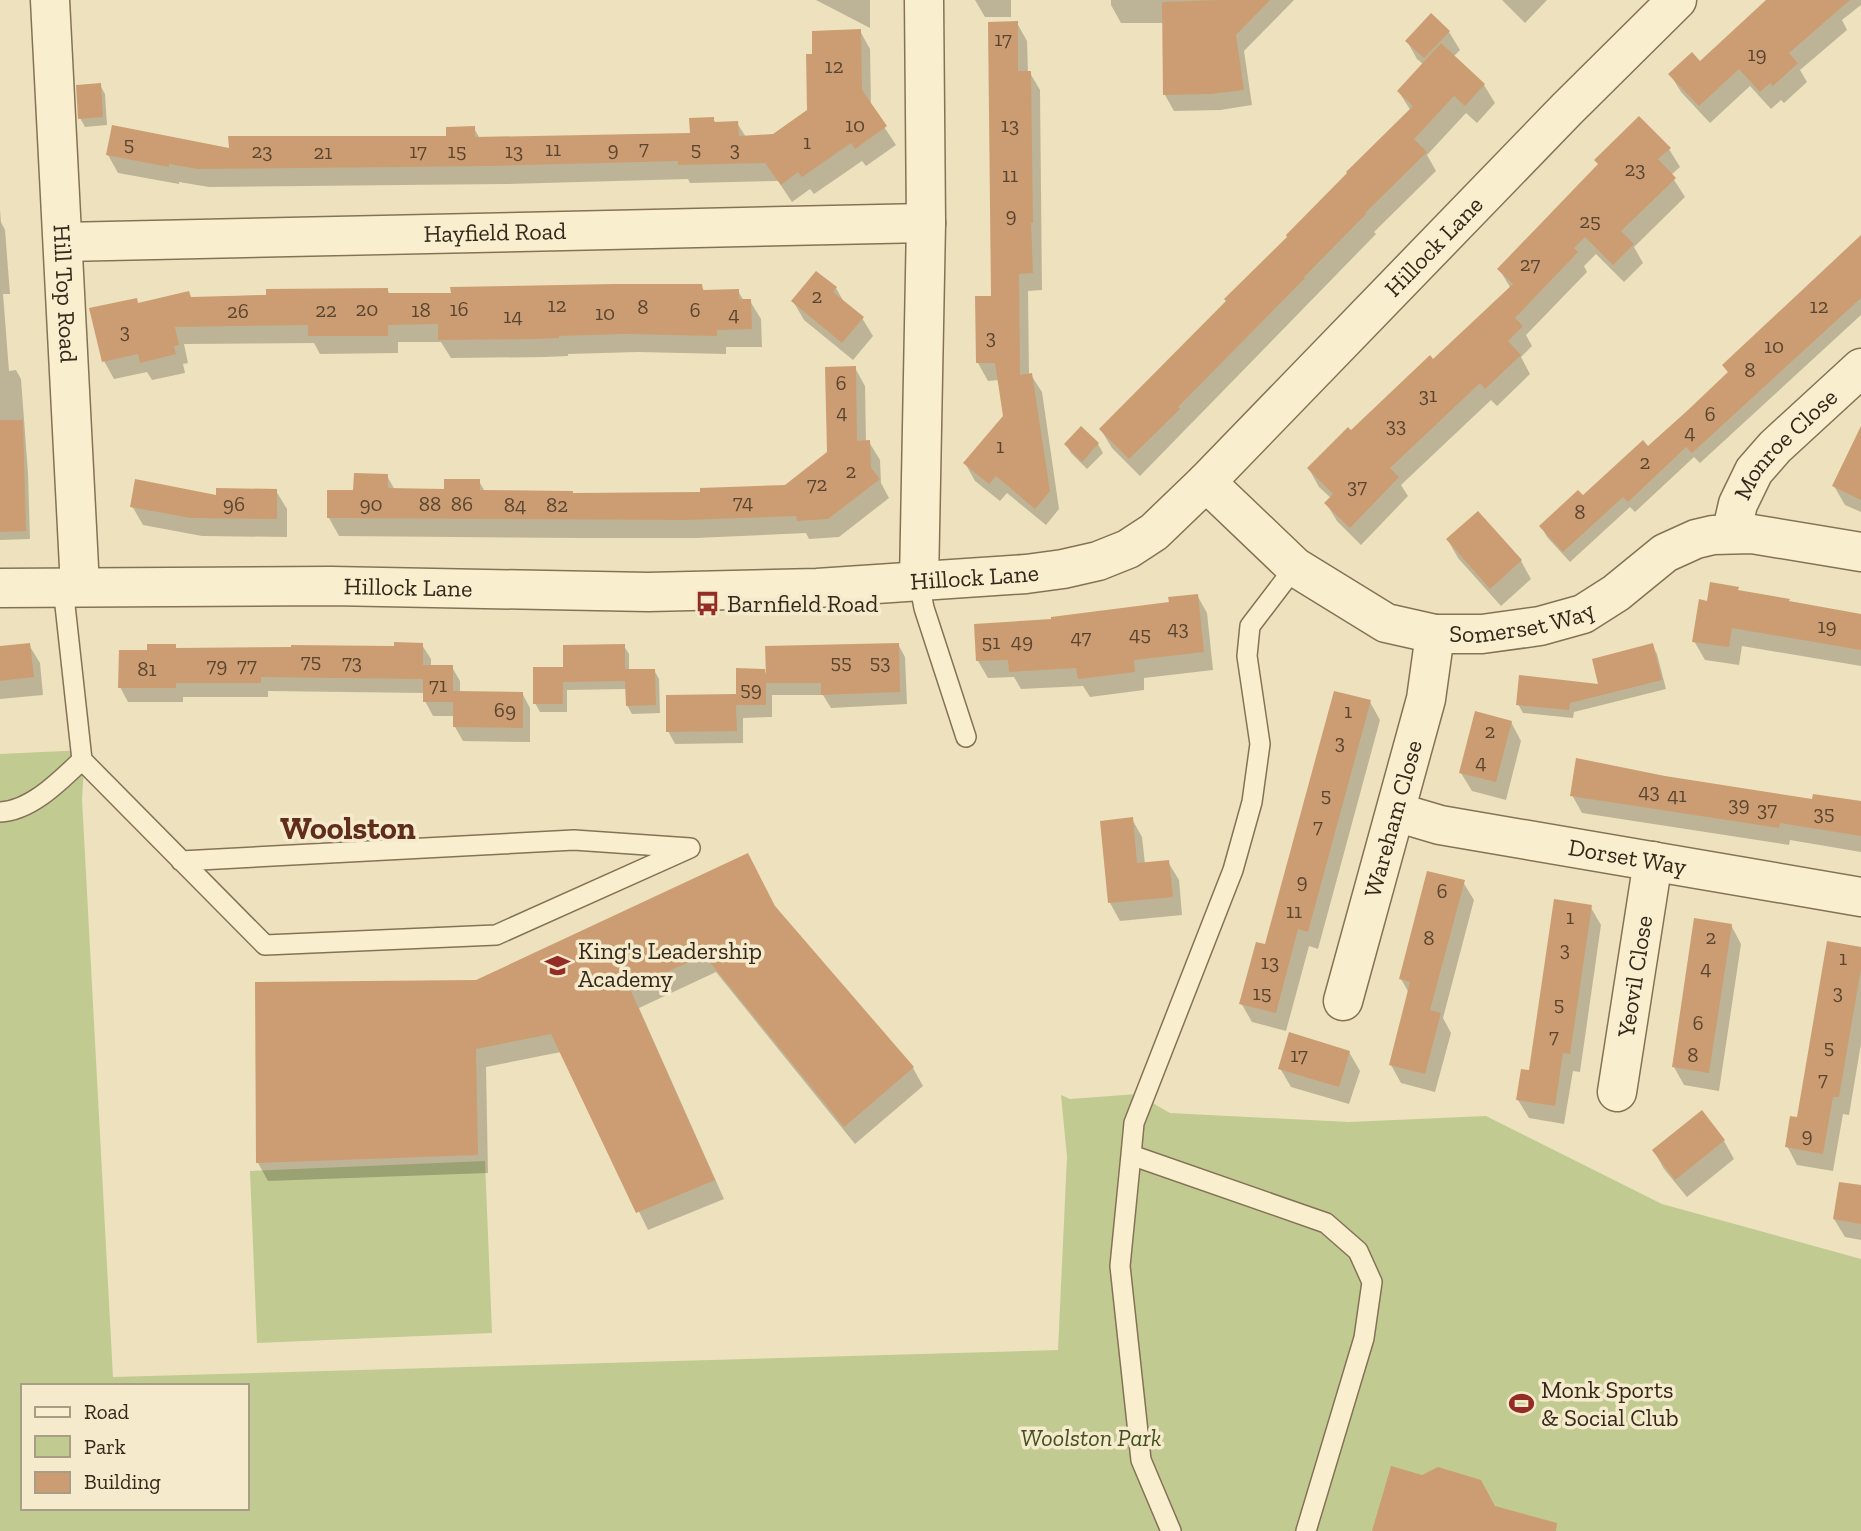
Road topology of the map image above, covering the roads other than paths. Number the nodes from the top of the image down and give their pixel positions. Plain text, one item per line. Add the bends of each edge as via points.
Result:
1 (50, 0) edge
2 (924, 0) edge
3 (1676, 0) edge
4 (926, 223) junction
5 (63, 242) junction
6 (1861, 368) edge
7 (1206, 482) junction
8 (1731, 534) junction
9 (1861, 552) edge
10 (1295, 567) junction
11 (919, 582) junction
12 (0, 587) edge
13 (72, 587) junction
14 (1435, 634) junction
15 (966, 737) dead end
16 (82, 760) junction
17 (0, 812) edge
18 (1396, 812) junction
19 (181, 861) junction
20 (1653, 861) junction
21 (1861, 897) edge
22 (1342, 1001) dead end
23 (1618, 1092) dead end
24 (1131, 1155) junction
25 (1171, 1531) edge
26 (1306, 1531) edge

1 - 5 street, Hill Top Road
2 - 4 street
3 - 7 street, Hillock Lane
4 - 5 street, Hayfield Road
4 - 11 street
5 - 13 street, Hill Top Road
6 - 8 street, Monroe Close via 1754,471
7 - 10 street, Somerset Way
7 - 11 street, Hillock Lane via 1154,533 1098,561 1026,574
8 - 9 street, Somerset Way
8 - 14 street, Somerset Way via 1696,539 1672,549 1583,614 1482,634
10 - 14 street, Somerset Way via 1386,623
10 - 24 lane via 1250,626 1247,656 1260,744 1252,802 1233,870 1134,1123
11 - 13 street, Hillock Lane via 648,592
11 - 15 lane
12 - 13 street, Hillock Lane
13 - 16 lane
14 - 18 street, Wareham Close via 1426,699
16 - 17 lane via 49,792
16 - 19 lane
18 - 20 street, Dorset Way via 1440,825
18 - 22 street, Wareham Close
19 - 19 lane via 265,945 496,935 690,848 574,840
20 - 21 street, Dorset Way
20 - 23 street, Yeovil Close
24 - 25 lane via 1120,1266 1141,1460
24 - 26 lane via 1326,1223 1358,1251 1373,1282 1364,1338

